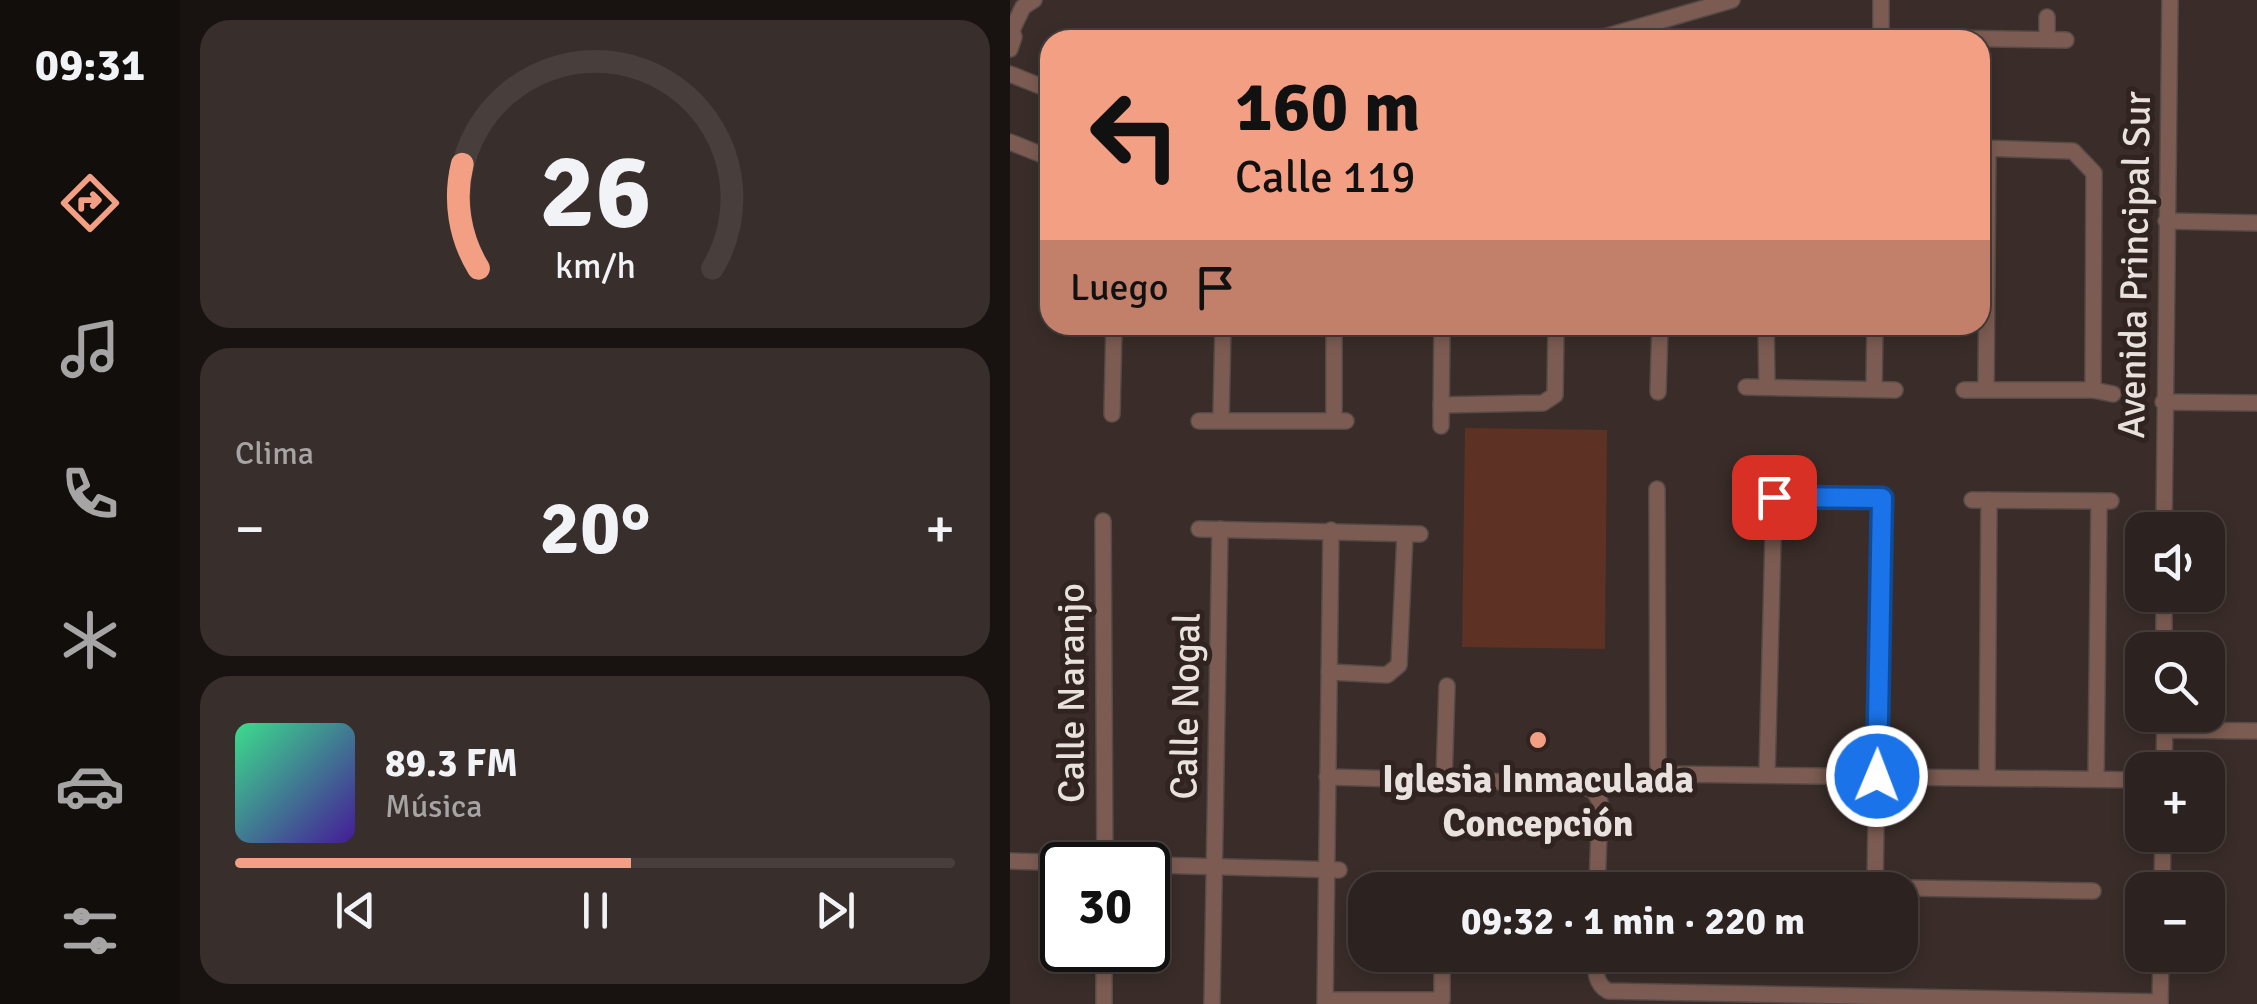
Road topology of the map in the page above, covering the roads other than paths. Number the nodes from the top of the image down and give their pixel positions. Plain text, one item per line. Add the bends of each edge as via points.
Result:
1 (1732, 0) edge
2 (1881, 0) edge
3 (2170, 0) edge
4 (1031, 1) edge
5 (2047, 17) dead end
6 (1628, 30) edge
7 (1881, 30) edge
8 (1990, 39) edge
9 (2047, 39) junction
10 (2066, 40) dead end
11 (1012, 43) edge
12 (1010, 74) edge
13 (1040, 86) edge
14 (1010, 142) edge
15 (1990, 148) edge
16 (1040, 154) edge
17 (2166, 221) junction
18 (2257, 222) edge
19 (1114, 335) edge
20 (1222, 335) edge
21 (1335, 335) edge
22 (1442, 335) edge
23 (1556, 335) edge
24 (1660, 335) edge
25 (1766, 335) edge
26 (1875, 335) edge
27 (1986, 335) edge
28 (1767, 386) junction
29 (1746, 387) dead end
30 (1874, 388) junction
31 (1986, 389) junction
32 (1894, 390) dead end
33 (1964, 390) dead end
34 (2094, 390) junction
35 (1658, 392) dead end
36 (2113, 394) dead end
37 (2163, 402) junction
38 (2257, 402) edge
39 (1441, 405) junction
40 (1112, 414) dead end
41 (1221, 418) junction
42 (1199, 421) dead end
43 (1441, 426) dead end
44 (1656, 489) dead end
45 (1972, 500) dead end
46 (1990, 500) junction
47 (2164, 512) edge
48 (1103, 521) dead end
49 (1199, 529) dead end
50 (1220, 529) junction
51 (1331, 530) junction
52 (1329, 672) junction
53 (1447, 686) dead end
54 (2225, 728) edge
55 (2257, 731) edge
56 (1768, 775) junction
57 (1877, 776) junction
58 (1987, 776) junction
59 (1327, 777) junction
60 (2096, 778) junction
61 (2125, 779) edge
62 (1444, 781) junction
63 (1105, 842) edge
64 (1010, 861) edge
65 (1040, 862) edge
66 (1170, 865) edge
67 (1214, 866) junction
68 (1333, 869) junction
69 (1598, 872) edge
70 (1875, 872) edge
71 (1918, 887) edge
72 (2093, 891) dead end
73 (1104, 972) edge
74 (1442, 972) edge
75 (1596, 972) edge
76 (2161, 972) edge
77 (1658, 998) edge
78 (1764, 998) edge
79 (1874, 1000) edge
80 (1983, 1001) edge
81 (1326, 1002) edge
82 (2094, 1002) edge
83 (2160, 1003) edge
84 (1104, 1004) edge
85 (1212, 1004) edge

1 - 6 street
2 - 7 street
3 - 17 street, Avenida Principal Sur
4 - 11 street
5 - 9 street
8 - 9 street
9 - 10 street
12 - 13 street
14 - 16 street
15 - 34 street via 2073,151 2094,173
17 - 18 street
17 - 37 street, Avenida Principal Sur
19 - 40 street
20 - 41 street
21 - 41 street via 1340,420
22 - 39 street
23 - 39 street via 1555,394 1543,403
24 - 35 street
25 - 28 street
26 - 30 street
27 - 31 street
28 - 29 street
28 - 30 street
30 - 32 street
31 - 33 street
31 - 34 street
34 - 36 street
37 - 38 street
37 - 47 street, Avenida Principal Sur
39 - 43 street
41 - 42 street
44 - 56 street via 1658,765 1669,774
45 - 46 street
46 - 58 street
46 - 60 street via 2105,501
48 - 63 street, Calle Naranjo
49 - 50 street
50 - 51 street
50 - 67 street, Calle Nogal
51 - 52 street
51 - 52 street via 1413,534 1399,666 1387,674
52 - 59 street
53 - 62 street
54 - 55 street
56 - 57 street
56 - 57 street via 1774,497 1882,498
57 - 58 street
57 - 70 street
58 - 60 street
59 - 62 street
59 - 68 street
60 - 61 street
62 - 69 street via 1579,784 1594,791 1600,802
64 - 65 street
66 - 67 street
67 - 68 street
67 - 85 street, Calle Nogal
68 - 81 street
71 - 72 street
73 - 84 street
74 - 81 street via 1442,1000
75 - 77 street via 1608,991
76 - 83 street
77 - 78 street
78 - 79 street
79 - 80 street
80 - 82 street
82 - 83 street

